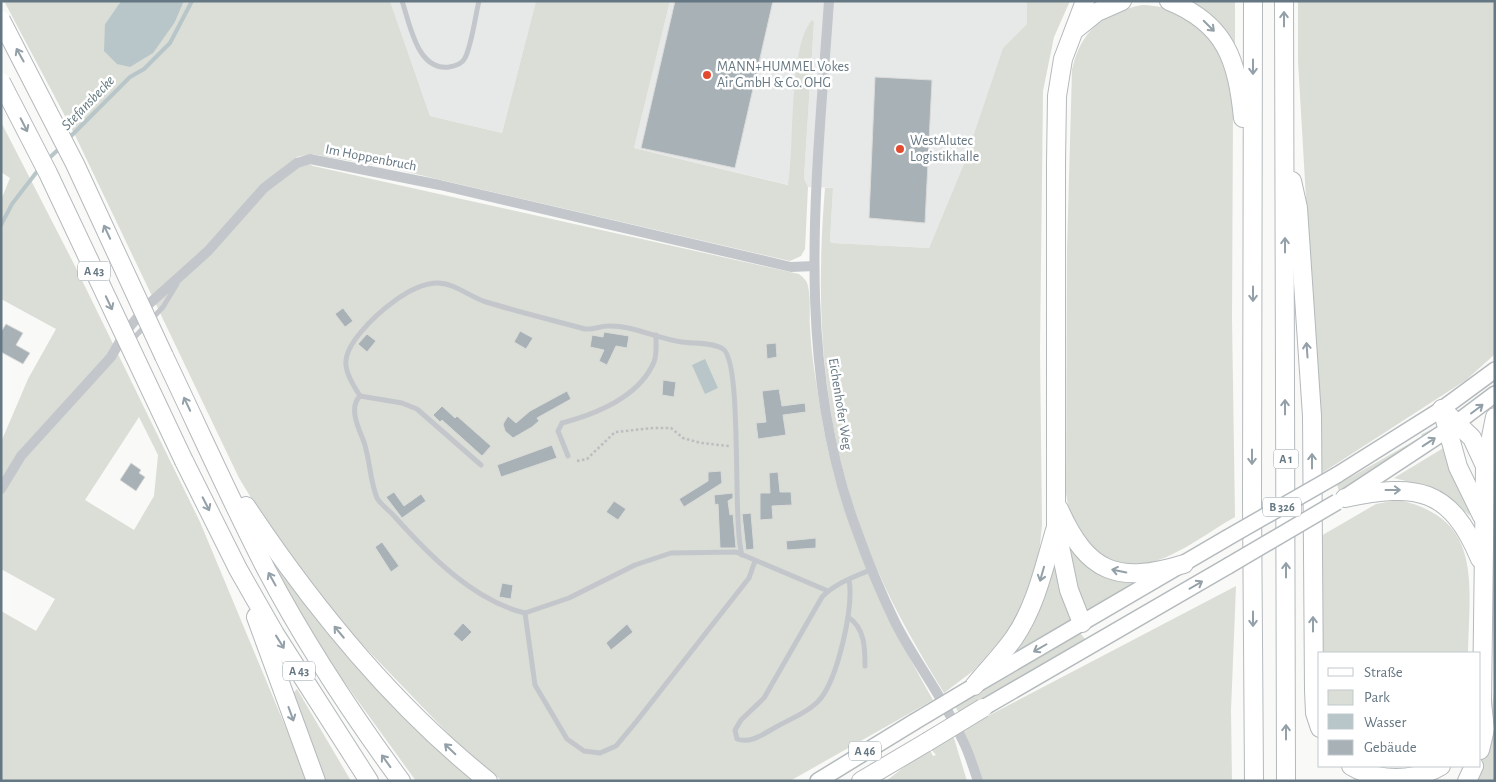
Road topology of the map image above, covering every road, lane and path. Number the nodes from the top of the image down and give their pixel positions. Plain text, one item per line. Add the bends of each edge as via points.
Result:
1 (402, 1) edge
2 (479, 1) edge
3 (829, 1) edge
4 (1085, 1) edge
5 (1122, 1) edge
6 (1169, 1) edge
7 (1253, 1) edge
8 (1284, 1) edge
9 (1, 20) edge
10 (1071, 36) junction
11 (1, 82) edge
12 (1284, 137) junction
13 (1252, 210) junction
14 (814, 266) junction
15 (656, 335) junction
16 (1495, 370) edge
17 (1495, 394) edge
18 (360, 396) junction
19 (1442, 410) junction
20 (1495, 417) edge
21 (1453, 426) junction
22 (736, 446) junction
23 (208, 448) junction
24 (568, 456) dead end
25 (578, 461) dead end
26 (481, 465) dead end
27 (1485, 467) junction
28 (1, 489) edge
29 (1341, 500) junction
30 (1056, 502) junction
31 (1484, 520) junction
32 (1056, 527) junction
33 (742, 555) junction
34 (755, 561) junction
35 (1184, 564) junction
36 (1482, 564) junction
37 (238, 569) junction
38 (872, 569) junction
39 (849, 580) junction
40 (828, 590) junction
41 (525, 613) junction
42 (848, 618) junction
43 (1082, 623) junction
44 (1100, 640) junction
45 (865, 666) dead end
46 (973, 687) junction
47 (1481, 705) edge
48 (984, 708) joint
49 (1318, 722) edge
50 (1481, 746) edge
51 (901, 756) junction
52 (1353, 767) edge
53 (1439, 767) edge
54 (1473, 767) edge
55 (316, 781) edge
56 (369, 781) edge
57 (400, 781) edge
58 (488, 781) edge
59 (818, 781) edge
60 (861, 781) edge
61 (878, 781) edge
62 (978, 781) edge
63 (1254, 781) edge
64 (1286, 781) edge
65 (1466, 781) edge

1 - 2 lane via 421,55 444,68 456,66 465,59
3 - 14 street, Eichenhofer Weg
4 - 10 highway
5 - 10 highway via 1097,12
6 -> 13 highway via 1192,10 1212,28 1233,61 1240,92
7 -> 13 highway
12 -> 8 highway, A 1
23 -> 9 highway, A 43, bridge via 75,164
10 - 30 highway via 1063,59 1057,96
11 -> 37 highway, A 43, bridge
49 -> 12 highway via 1314,690 1312,416 1298,208
64 -> 12 highway, A 1
13 -> 63 highway
14 - 28 street, Im Hoppenbruch via 791,266 440,185 310,159 298,163 264,188 208,251 149,304 111,357 21,456
14 - 38 street, Eichenhofer Weg via 819,365 832,448 856,529
15 - 18 lane via 607,325 586,329 485,301 445,284 429,284 383,309 348,351 344,361 346,373
15 - 22 lane via 724,350 734,386
15 - 24 lane via 654,362 642,380 610,405 562,423 558,431
16 - 19 main road, B 326
21 -> 17 main road, B 326
18 - 26 lane via 402,403 417,409
18 - 41 lane via 354,410 369,456 378,499 452,573 486,598
19 - 21 highway
19 - 35 main road, B 326, bridge
20 - 27 highway
21 - 27 highway via 1476,443
29 -> 21 main road, B 326
21 - 31 highway via 1458,467
22 - 25 path via 701,443 683,438 671,428 654,428 615,432 587,459
22 - 33 lane via 738,543
57 -> 23 highway, A 43 via 313,652 266,568
58 -> 23 highway via 386,687 334,626 257,523
27 - 31 highway
29 -> 36 highway via 1390,489 1417,492 1431,498 1450,510 1464,525
44 -> 29 main road, B 326, bridge
30 - 32 highway
35 -> 30 highway via 1138,574 1115,571 1096,563 1068,530
31 - 36 highway
32 - 43 highway via 1069,590
32 -> 46 highway via 1028,613 1009,644
33 - 34 lane
33 - 41 lane via 724,551 662,555 569,598
34 - 40 lane
34 - 41 lane via 749,578 672,677 616,746 600,752 584,751 567,739 535,685
35 - 43 main road, B 326
36 - 47 highway
37 -> 55 highway
37 -> 56 highway, A 43 via 275,634
38 - 39 lane
38 - 62 street, Eichenhofer Weg via 896,623 962,738
39 - 40 lane
39 - 42 lane via 852,598
40 - 42 lane via 816,605 764,698 741,720 735,730 737,738 745,742 759,737 820,699 834,674
42 - 45 lane via 854,621 863,636
43 - 44 main road
43 -> 46 main road, B 326
44 - 48 main road, B 326
46 - 59 main road, A 46, bridge
47 - 50 highway via 1485,729
48 - 51 highway, A 46, bridge
51 - 60 highway, A 46
51 - 61 highway
52 - 53 highway via 1374,777 1394,781 1422,775
54 - 65 highway

